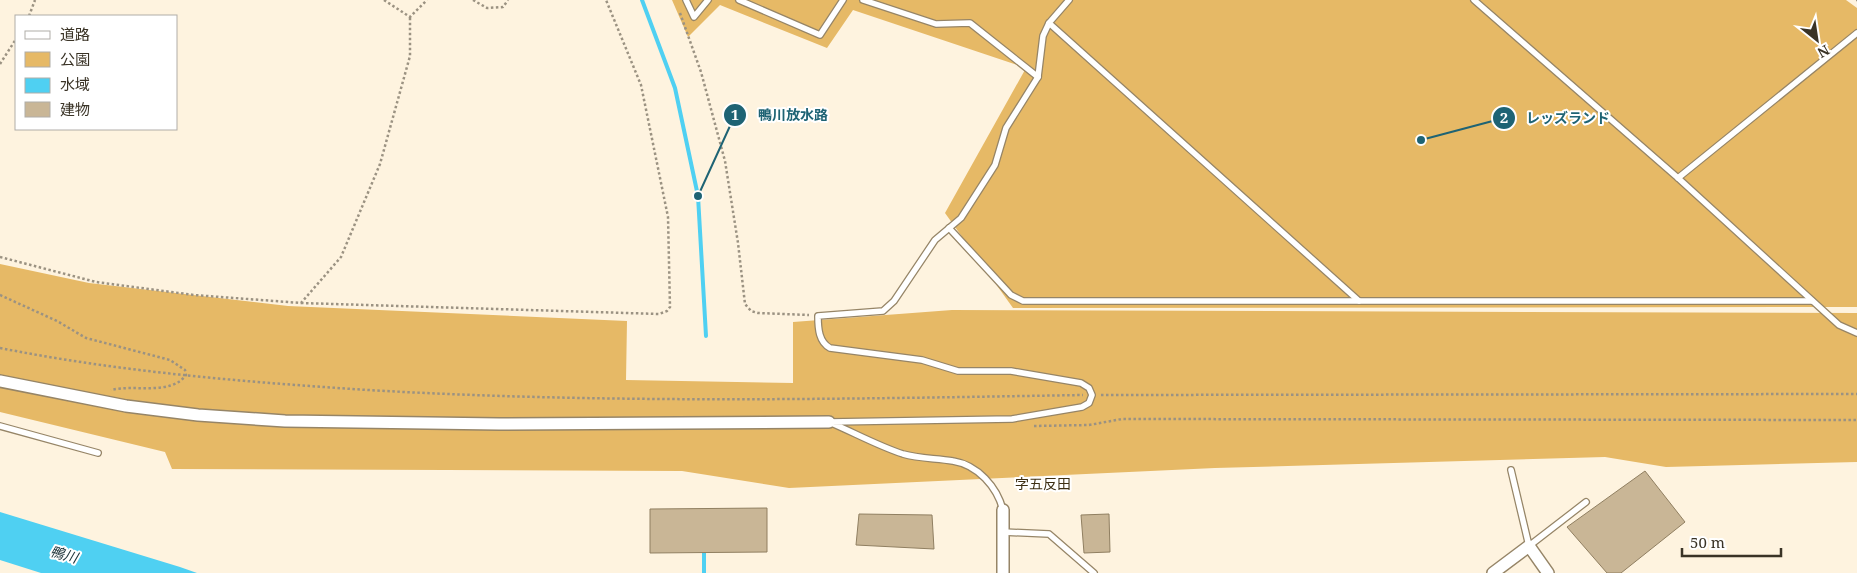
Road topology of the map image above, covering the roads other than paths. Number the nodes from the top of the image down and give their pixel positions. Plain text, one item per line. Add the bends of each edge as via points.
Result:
1 (686, 0) edge
2 (708, 0) edge
3 (739, 0) edge
4 (843, 0) edge
5 (862, 0) edge
6 (1070, 0) edge
7 (1474, 0) edge
8 (1049, 24) junction
9 (1857, 33) edge
10 (1038, 77) junction
11 (1678, 178) junction
12 (949, 228) junction
13 (1812, 301) junction
14 (1359, 302) junction
15 (1857, 333) edge
16 (0, 381) edge
17 (828, 422) junction
18 (0, 426) edge
19 (98, 453) dead end
20 (1511, 470) dead end
21 (1586, 502) dead end
22 (1004, 510) joint
23 (1003, 532) junction
24 (1529, 546) junction
25 (1003, 573) edge
26 (1094, 573) edge
27 (1493, 573) edge
28 (1548, 573) edge

1 - 2 lane via 694,17
3 - 4 lane via 820,35
5 - 10 lane via 936,24 970,23
6 - 8 lane
7 - 11 lane
8 - 10 lane via 1043,36
8 - 14 lane
9 - 11 lane
10 - 12 lane via 1006,128 996,165 961,218
11 - 13 lane
12 - 14 lane via 1010,295 1023,301
12 - 17 lane via 935,240 894,301 883,310 818,316 824,345 922,360 958,371 1011,371 1081,383 1092,395 1089,403 1012,420
13 - 14 lane
13 - 15 lane via 1839,325
16 - 17 street via 126,406 285,421 499,424
17 - 22 lane via 915,458 963,463 994,488
18 - 19 lane
20 - 24 lane
21 - 24 lane
22 - 23 street
23 - 25 street
23 - 26 lane via 1049,534
24 - 27 street
24 - 28 street

